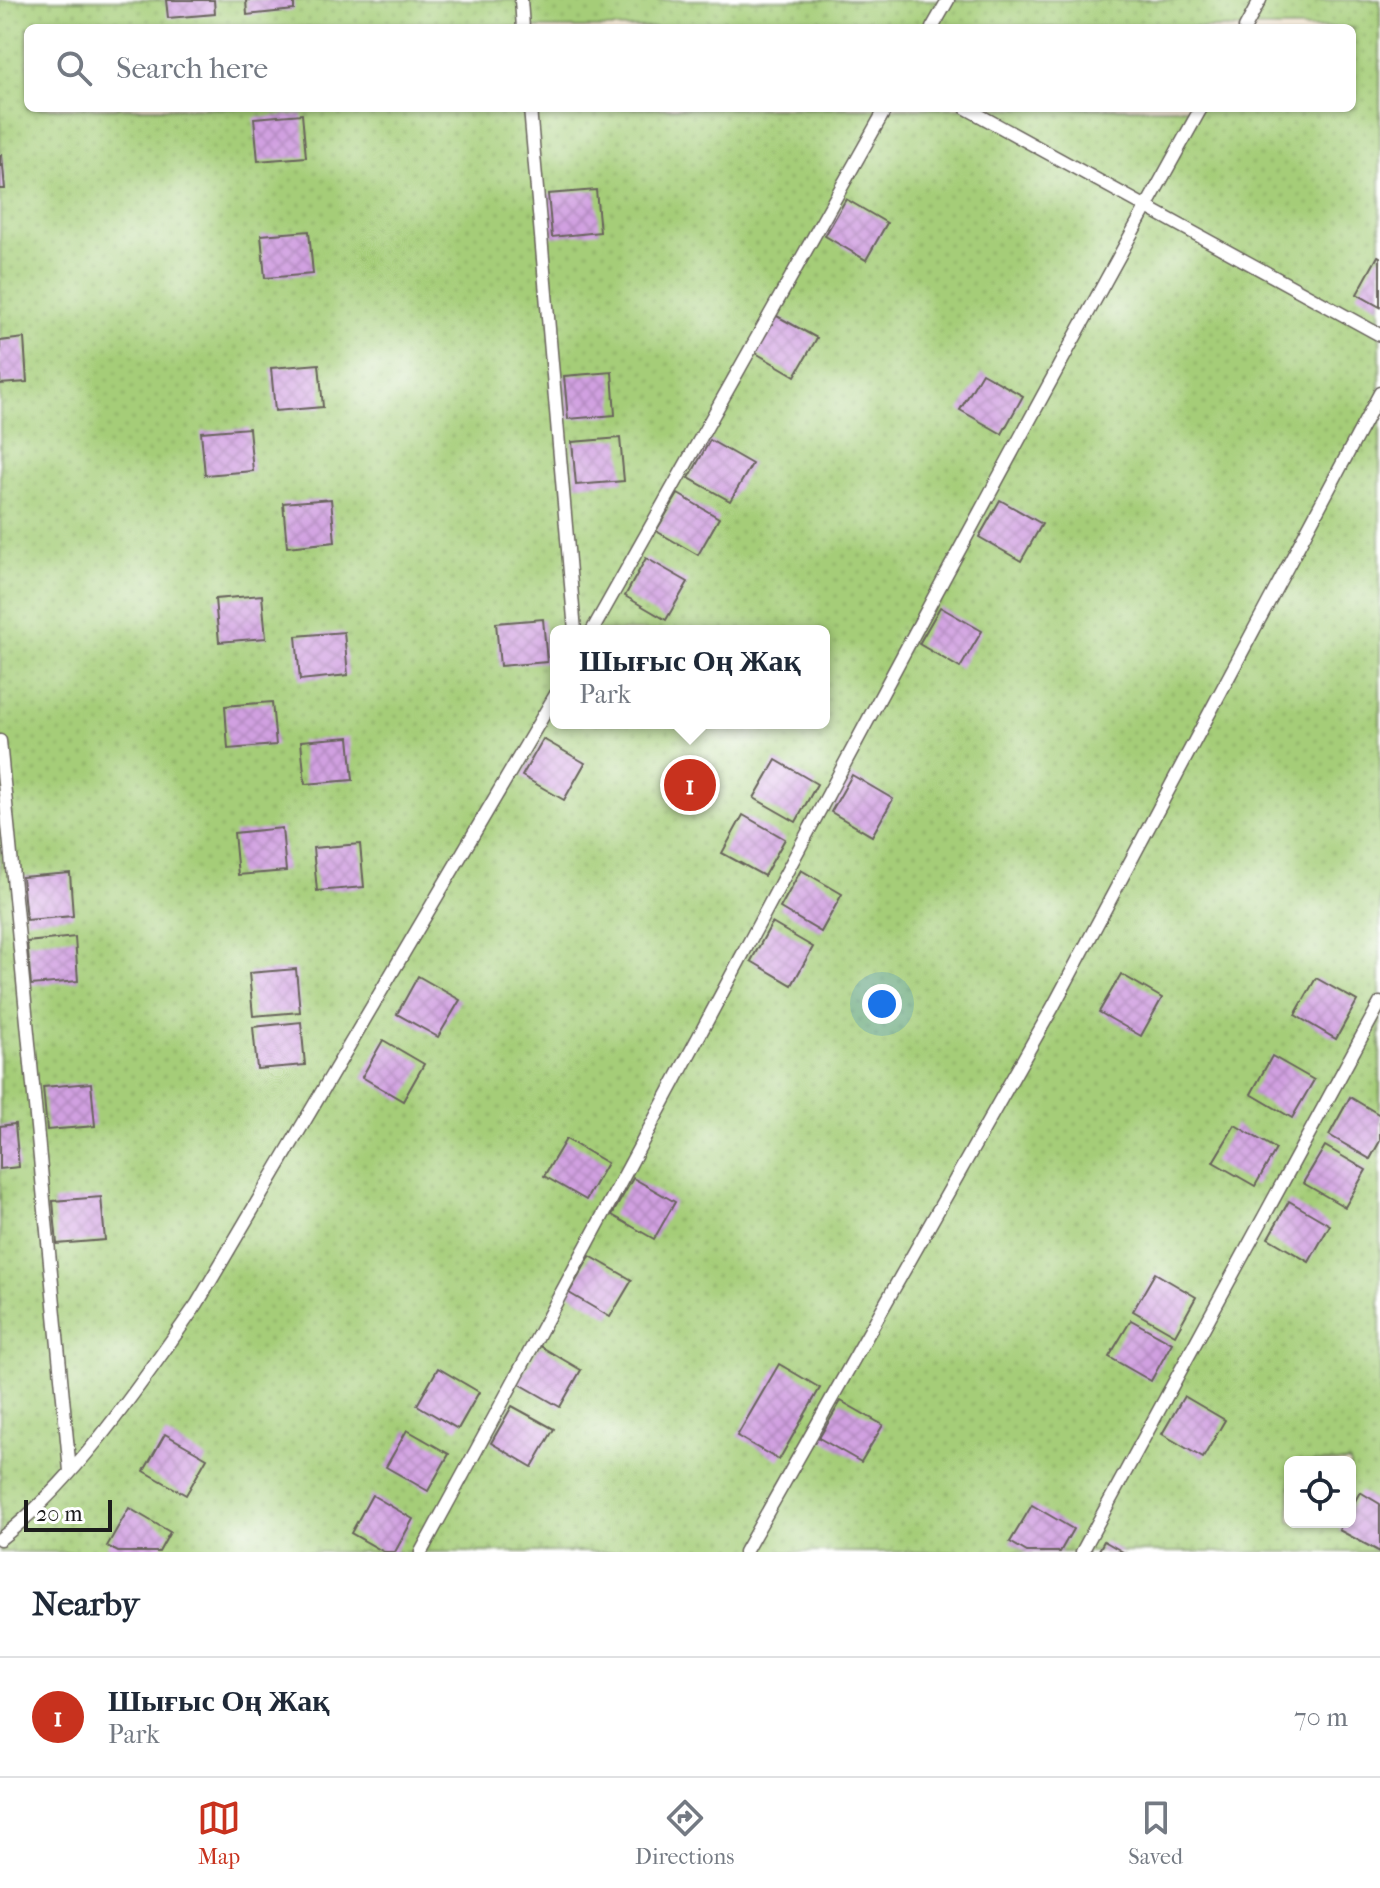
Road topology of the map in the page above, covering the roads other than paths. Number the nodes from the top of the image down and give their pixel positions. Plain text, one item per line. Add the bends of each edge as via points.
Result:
1 (521, 0) edge
2 (948, 0) edge
3 (1260, 0) edge
4 (523, 24) edge
5 (934, 24) edge
6 (1247, 24) edge
7 (530, 112) edge
8 (884, 112) edge
9 (973, 112) edge
10 (1199, 112) edge
11 (1147, 205) junction
12 (1380, 335) edge
13 (1380, 393) edge
14 (574, 625) edge
15 (595, 625) edge
16 (550, 704) edge
17 (0, 741) edge
18 (1380, 1003) edge
19 (70, 1471) junction
20 (0, 1539) edge
21 (421, 1552) edge
22 (745, 1552) edge
23 (1082, 1552) edge

1 - 4 lane
2 - 5 lane
3 - 6 lane
7 - 14 lane
8 - 15 lane
9 - 11 lane
10 - 11 lane
11 - 12 lane
11 - 21 lane
13 - 22 lane via 1054,1005
16 - 19 lane via 197,1304
17 - 19 lane
18 - 23 lane
19 - 20 lane via 29,1517

